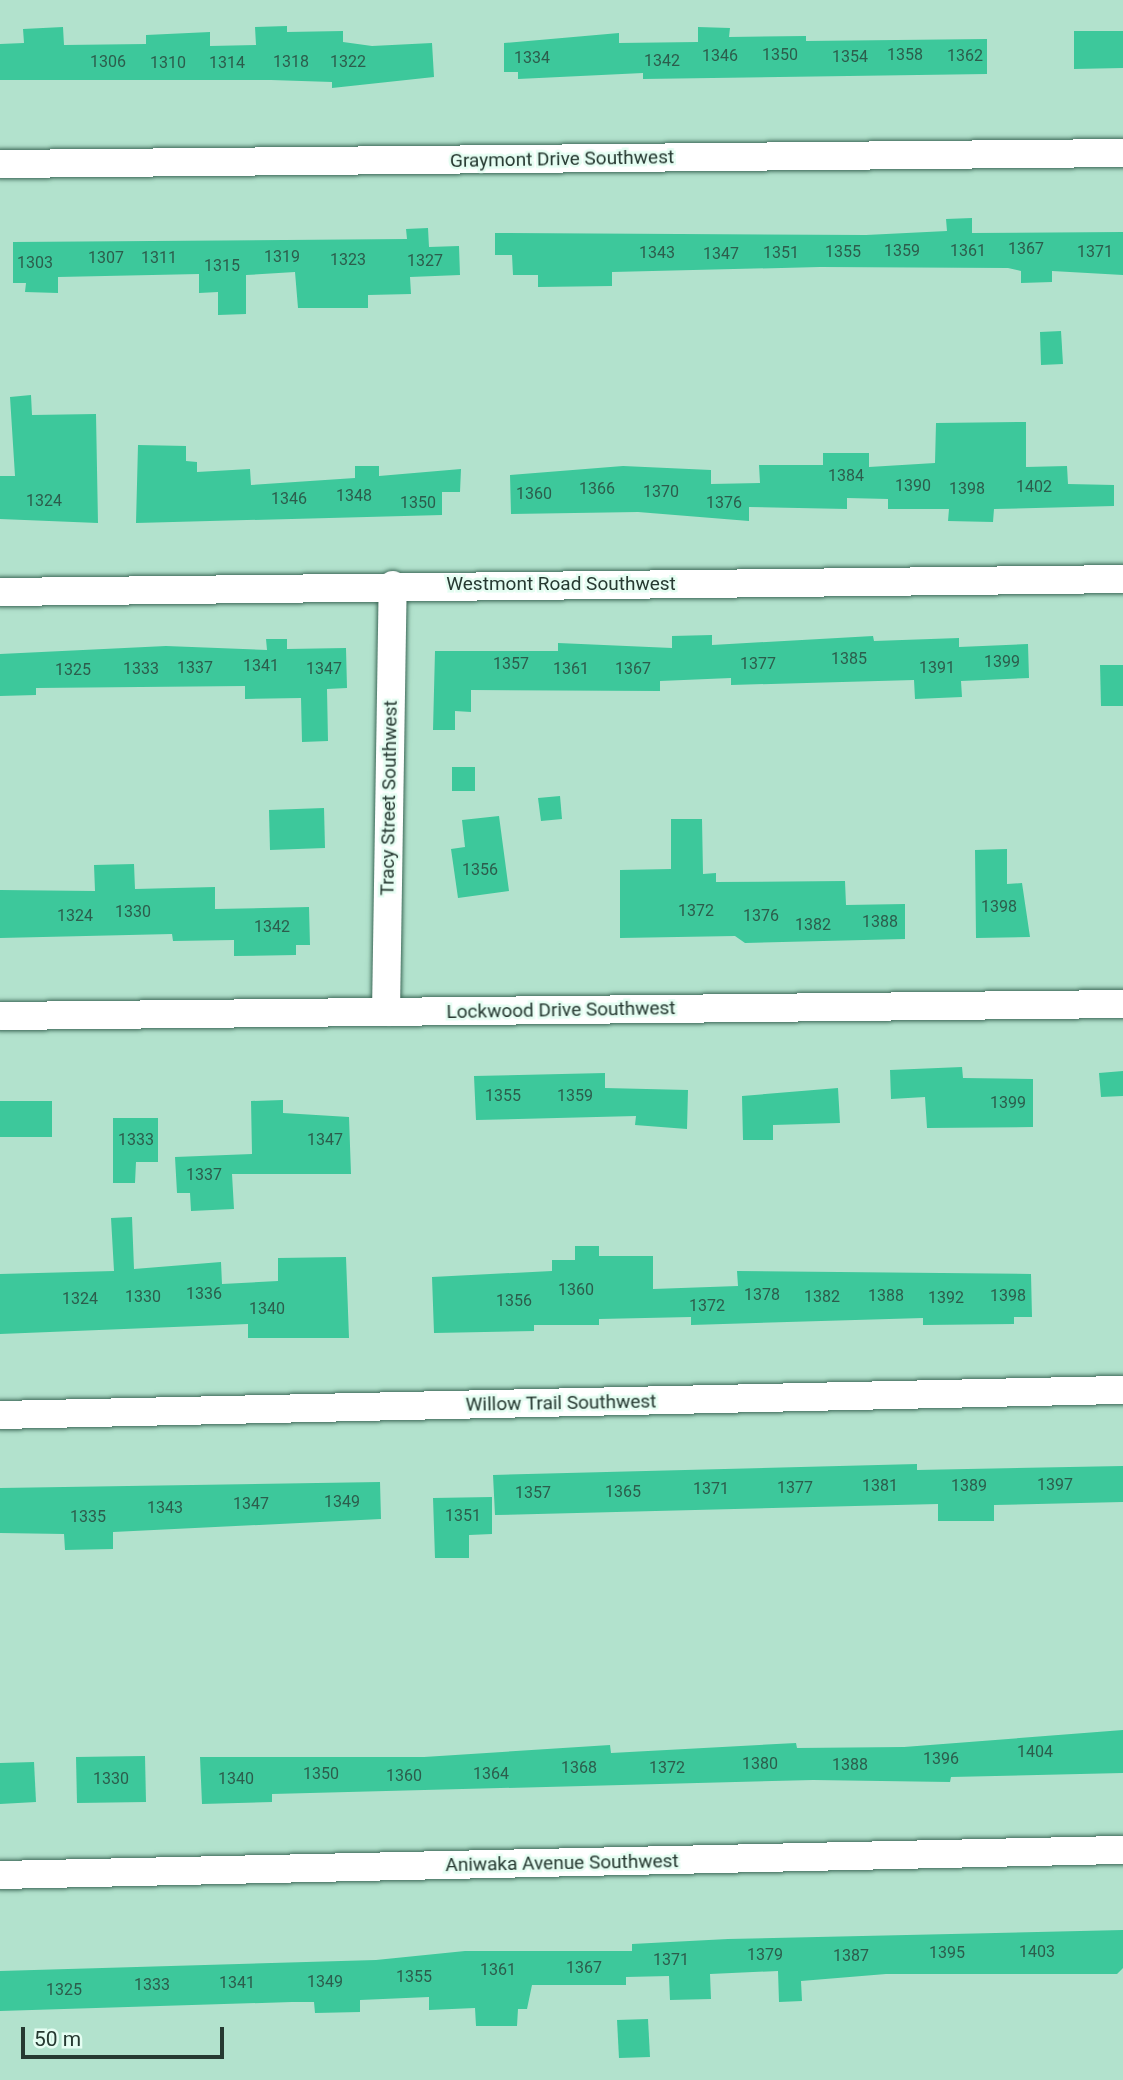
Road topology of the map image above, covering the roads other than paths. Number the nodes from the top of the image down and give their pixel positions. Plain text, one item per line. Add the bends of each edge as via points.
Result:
1 (1123, 153) edge
2 (0, 164) edge
3 (1123, 579) edge
4 (393, 585) junction
5 (0, 592) edge
6 (1123, 1004) edge
7 (386, 1012) junction
8 (0, 1016) edge
9 (1123, 1391) edge
10 (0, 1415) edge
11 (1123, 1850) edge
12 (0, 1875) edge

1 - 2 street, Graymont Drive Southwest
3 - 4 street, Westmont Road Southwest
4 - 5 street, Westmont Road Southwest
4 - 7 street, Tracy Street Southwest
6 - 7 street, Lockwood Drive Southwest
7 - 8 street, Lockwood Drive Southwest
9 - 10 street, Willow Trail Southwest
11 - 12 street, Aniwaka Avenue Southwest

